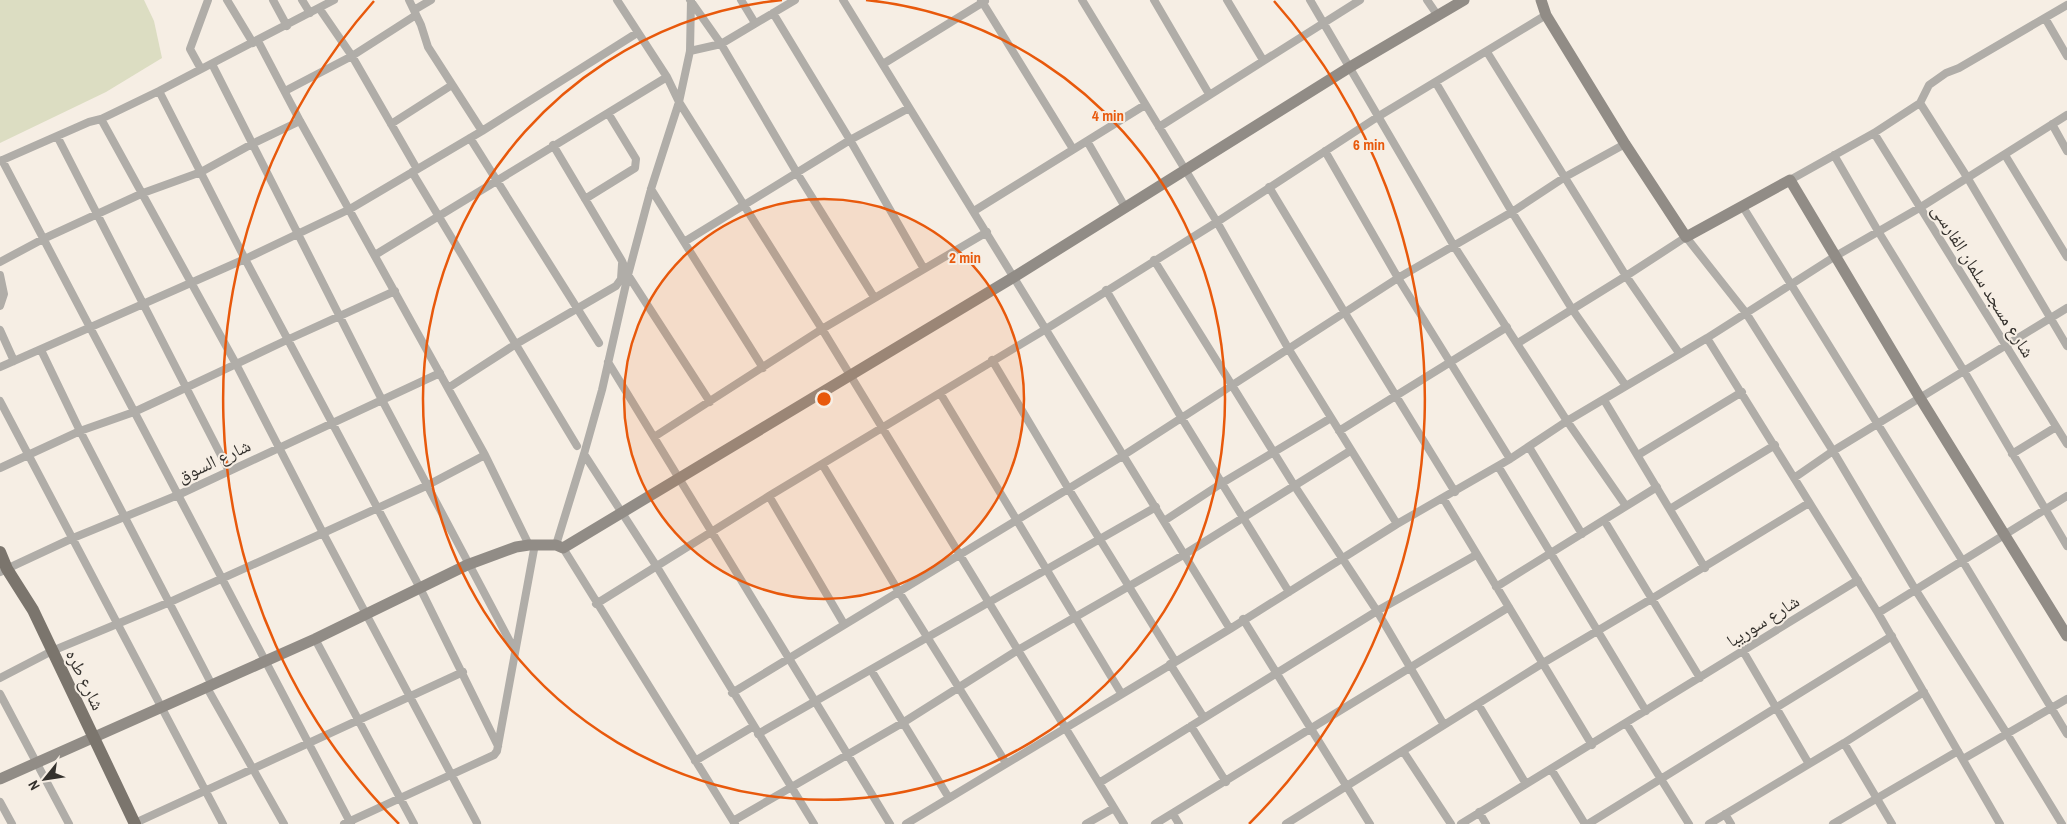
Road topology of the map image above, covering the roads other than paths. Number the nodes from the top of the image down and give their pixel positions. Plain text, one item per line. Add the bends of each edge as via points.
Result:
1 (199, 0) edge
2 (208, 0) edge
3 (227, 0) edge
4 (273, 0) edge
5 (302, 0) edge
6 (334, 0) edge
7 (409, 0) edge
8 (431, 0) edge
9 (616, 0) edge
10 (691, 0) edge
11 (741, 0) edge
12 (795, 0) edge
13 (843, 0) edge
14 (1082, 0) edge
15 (1154, 0) edge
16 (1227, 0) edge
17 (1310, 0) edge
18 (1360, 0) edge
19 (1427, 0) edge
20 (1464, 0) edge
21 (1541, 0) edge
22 (983, 1) edge
23 (2067, 5) edge
24 (319, 8) junction
25 (204, 10) junction
26 (415, 12) junction
27 (310, 13) junction
28 (773, 13) junction
29 (1546, 15) junction
30 (1438, 16) junction
31 (2044, 18) junction
32 (1324, 22) junction
33 (755, 23) junction
34 (288, 26) junction
35 (637, 33) junction
36 (255, 42) junction
37 (721, 44) junction
38 (690, 51) junction
39 (1487, 52) junction
40 (352, 56) junction
41 (2067, 56) edge
42 (1263, 60) junction
43 (212, 64) junction
44 (883, 64) junction
45 (1350, 67) junction
46 (201, 70) junction
47 (667, 77) junction
48 (1436, 83) junction
49 (452, 84) junction
50 (159, 91) junction
51 (285, 91) junction
52 (1209, 94) junction
53 (679, 102) junction
54 (1920, 103) junction
55 (1146, 105) junction
56 (909, 108) junction
57 (608, 113) junction
58 (2067, 115) edge
59 (1379, 116) junction
60 (101, 119) junction
61 (300, 121) junction
62 (390, 124) junction
63 (2052, 124) junction
64 (1159, 127) junction
65 (482, 131) junction
66 (1874, 133) junction
67 (57, 136) junction
68 (470, 138) junction
69 (850, 140) junction
70 (1087, 141) junction
71 (252, 144) junction
72 (1626, 144) junction
73 (553, 145) junction
74 (1073, 149) junction
75 (1325, 151) junction
76 (2067, 151) edge
77 (1834, 155) junction
78 (2005, 155) junction
79 (1, 161) edge
80 (415, 170) junction
81 (1186, 170) junction
82 (201, 172) junction
83 (797, 173) junction
84 (1565, 177) junction
85 (1967, 177) junction
86 (498, 180) junction
87 (1790, 180) junction
88 (1269, 187) junction
89 (650, 188) junction
90 (143, 193) junction
91 (585, 199) junction
92 (744, 205) junction
93 (1125, 207) junction
94 (1743, 207) junction
95 (1920, 207) junction
96 (350, 208) junction
97 (974, 211) junction
98 (1512, 212) junction
99 (96, 214) junction
100 (439, 216) junction
101 (1217, 222) junction
102 (1878, 231) junction
103 (987, 232) junction
104 (298, 233) junction
105 (1686, 236) junction
106 (43, 239) junction
107 (684, 242) junction
108 (1454, 246) junction
109 (375, 255) junction
110 (1834, 257) junction
111 (2067, 257) edge
112 (246, 259) junction
113 (1154, 260) junction
114 (622, 261) junction
115 (0, 262) edge
116 (924, 269) junction
117 (0, 275) edge
118 (628, 275) junction
119 (1014, 276) junction
120 (1626, 276) junction
121 (1398, 278) junction
122 (192, 283) junction
123 (1791, 286) junction
124 (1106, 290) junction
125 (395, 291) junction
126 (874, 298) junction
127 (142, 304) junction
128 (0, 306) edge
129 (577, 307) junction
130 (2067, 308) edge
131 (1572, 309) junction
132 (1344, 313) junction
133 (1746, 313) junction
134 (340, 316) junction
135 (2051, 317) junction
136 (89, 327) junction
137 (1507, 327) junction
138 (822, 329) junction
139 (1046, 329) junction
140 (0, 330) edge
141 (1707, 338) junction
142 (289, 339) junction
143 (600, 343) dead end
144 (1518, 343) junction
145 (516, 344) junction
146 (2005, 345) junction
147 (2067, 346) edge
148 (1288, 348) junction
149 (40, 350) junction
150 (1679, 354) junction
151 (992, 360) junction
152 (14, 361) junction
153 (608, 362) junction
154 (1450, 363) junction
155 (236, 364) junction
156 (0, 367) edge
157 (763, 368) junction
158 (1964, 371) junction
159 (440, 373) junction
160 (850, 375) junction
161 (1232, 386) junction
162 (1626, 386) junction
163 (448, 388) junction
164 (186, 389) junction
165 (1742, 392) junction
166 (940, 393) junction
167 (1396, 397) junction
168 (1920, 398) junction
169 (382, 400) junction
170 (1604, 400) junction
171 (0, 401) edge
172 (710, 402) junction
173 (134, 412) junction
174 (1181, 417) junction
175 (1331, 418) junction
176 (1567, 421) junction
177 (333, 422) junction
178 (1877, 425) junction
179 (2056, 426) junction
180 (882, 429) junction
181 (80, 431) junction
182 (1339, 431) junction
183 (654, 437) junction
184 (2067, 444) edge
185 (1775, 445) junction
186 (577, 446) dead end
187 (1529, 447) junction
188 (279, 448) junction
189 (1350, 451) junction
190 (1832, 451) junction
191 (1273, 452) junction
192 (584, 454) junction
193 (2012, 454) junction
194 (29, 455) junction
195 (485, 455) junction
196 (1124, 455) junction
197 (1638, 455) junction
198 (1510, 459) junction
199 (822, 464) junction
200 (1498, 466) junction
201 (0, 468) edge
202 (229, 471) junction
203 (1794, 478) junction
204 (680, 479) junction
205 (1222, 483) junction
206 (1294, 485) junction
207 (426, 486) junction
208 (1068, 488) junction
209 (1657, 488) junction
210 (1455, 492) junction
211 (178, 495) junction
212 (770, 496) junction
213 (2067, 496) edge
214 (1443, 498) junction
215 (1809, 503) junction
216 (1626, 506) junction
217 (1156, 507) junction
218 (378, 508) junction
219 (1670, 509) junction
220 (2044, 510) junction
221 (623, 513) junction
222 (124, 516) junction
223 (1243, 516) junction
224 (1016, 519) junction
225 (1604, 520) junction
226 (1164, 521) junction
227 (1397, 524) junction
228 (712, 531) junction
229 (323, 533) junction
230 (1582, 534) junction
231 (2003, 534) junction
232 (73, 538) junction
233 (1099, 539) junction
234 (532, 544) junction
235 (2067, 546) edge
236 (560, 547) junction
237 (0, 552) edge
238 (1550, 553) junction
239 (958, 554) junction
240 (1185, 554) junction
241 (1476, 555) junction
242 (1344, 558) junction
243 (1962, 560) junction
244 (467, 565) junction
245 (657, 567) junction
246 (1705, 568) junction
247 (1046, 569) junction
248 (4, 571) edge
249 (221, 578) junction
250 (1858, 580) junction
251 (1128, 586) junction
252 (1496, 587) junction
253 (420, 588) junction
254 (1915, 590) junction
255 (899, 592) junction
256 (1288, 592) junction
257 (1653, 598) junction
258 (170, 602) junction
259 (988, 602) junction
260 (596, 604) junction
261 (1509, 607) junction
262 (1377, 612) junction
263 (367, 613) junction
264 (1878, 613) junction
265 (1075, 617) junction
266 (1244, 619) junction
267 (118, 624) junction
268 (844, 624) junction
269 (1230, 629) junction
270 (1597, 631) junction
271 (1892, 636) junction
272 (2067, 636) edge
273 (927, 637) junction
274 (315, 639) junction
275 (1018, 650) junction
276 (52, 651) junction
277 (515, 651) junction
278 (1742, 651) junction
279 (788, 658) junction
280 (265, 660) junction
281 (1172, 662) junction
282 (1543, 662) junction
283 (1410, 668) junction
284 (871, 670) junction
285 (463, 672) junction
286 (1277, 673) junction
287 (0, 678) edge
288 (1700, 678) junction
289 (209, 684) junction
290 (959, 689) junction
291 (1924, 692) junction
292 (732, 693) junction
293 (1121, 693) junction
294 (0, 694) edge
295 (410, 697) junction
296 (2067, 700) edge
297 (815, 702) junction
298 (1478, 704) junction
299 (162, 706) junction
300 (1777, 708) junction
301 (2052, 708) junction
302 (1646, 711) junction
303 (1204, 718) junction
304 (359, 720) junction
305 (904, 722) junction
306 (1626, 723) junction
307 (1444, 725) junction
308 (754, 726) junction
309 (1191, 726) junction
310 (1065, 727) junction
311 (1311, 729) junction
312 (758, 734) junction
313 (2007, 734) junction
314 (2067, 734) edge
315 (93, 736) junction
316 (308, 743) junction
317 (1844, 743) junction
318 (1592, 745) junction
319 (498, 746) junction
320 (1404, 751) junction
321 (1958, 751) junction
322 (847, 756) junction
323 (1964, 759) junction
324 (695, 761) junction
325 (37, 763) junction
326 (1006, 763) junction
327 (1809, 764) junction
328 (252, 769) junction
329 (1551, 769) junction
330 (452, 774) junction
331 (1660, 778) junction
332 (0, 779) edge
333 (1226, 782) junction
334 (1099, 783) junction
335 (1526, 784) junction
336 (1347, 786) junction
337 (792, 788) junction
338 (206, 792) junction
339 (949, 798) junction
340 (1876, 798) junction
341 (401, 799) junction
342 (0, 802) edge
343 (1114, 808) junction
344 (1479, 812) junction
345 (1172, 814) junction
346 (1725, 814) junction
347 (1295, 822) edge
348 (348, 823) edge
349 (734, 823) edge
350 (12, 824) edge
351 (69, 824) edge
352 (134, 824) edge
353 (224, 824) edge
354 (284, 824) edge
355 (414, 824) edge
356 (477, 824) edge
357 (814, 824) edge
358 (890, 824) edge
359 (906, 824) edge
360 (1086, 824) edge
361 (1124, 824) edge
362 (1155, 824) edge
363 (1179, 824) edge
364 (1286, 824) edge
365 (1370, 824) edge
366 (1450, 824) edge
367 (1461, 824) edge
368 (1486, 824) edge
369 (1587, 824) edge
370 (1689, 824) edge
371 (1709, 824) edge
372 (1731, 824) edge
373 (1833, 824) edge
374 (1892, 824) edge
375 (2000, 824) edge
376 (2062, 824) edge

1 - 25 street
2 - 25 street
3 - 36 street
4 - 34 street
5 - 27 street
6 - 24 street
7 - 26 street
8 - 26 street
9 - 35 street
10 - 37 street
10 - 38 street
11 - 33 street
12 - 28 street
13 - 44 street
14 - 55 street
15 - 52 street
16 - 42 street
17 - 32 street
18 - 32 street
19 - 30 street
20 - 30 street
21 - 29 street
22 - 44 street
22 - 74 street
23 - 31 street
24 - 27 street
24 - 40 street
25 - 46 street via 190,50
26 - 40 street
26 - 49 street via 428,47
27 - 34 street
28 - 33 street
28 - 69 street
29 - 39 street
29 - 72 street
30 - 45 street
31 - 41 street
31 - 54 street via 1935,80
32 - 42 street
32 - 45 street
33 - 37 street
34 - 36 street
35 - 47 street
35 - 65 street
36 - 43 street
36 - 51 street
37 - 38 street
37 - 83 street
38 - 53 street
39 - 48 street
39 - 84 street
40 - 51 street
40 - 62 street
42 - 52 street
43 - 46 street
43 - 71 street
44 - 56 street
45 - 59 street
45 - 81 street
46 - 50 street
47 - 53 street
47 - 57 street
48 - 59 street
48 - 98 street
49 - 62 street
49 - 65 street
50 - 60 street
50 - 82 street
51 - 61 street
52 - 64 street
53 - 89 street
53 - 92 street
54 - 66 street
54 - 85 street
55 - 64 street
55 - 70 street
56 - 69 street
56 - 97 street
57 - 73 street
57 - 91 street via 636,164
58 - 63 street
59 - 75 street
59 - 108 street
60 - 67 street
60 - 90 street
61 - 71 street
61 - 96 street
62 - 80 street
63 - 76 street
63 - 78 street
64 - 81 street
65 - 68 street
66 - 77 street
66 - 95 street, شارع مسجد سلمان الفارسى
67 - 79 street
67 - 99 street
68 - 80 street
68 - 86 street
69 - 83 street
69 - 116 street
70 - 74 street
70 - 93 street
71 - 82 street
71 - 104 street
72 - 84 street
72 - 105 street
73 - 86 street
73 - 91 street
74 - 97 street
75 - 88 street
75 - 121 street
77 - 87 street
77 - 102 street
78 - 85 street
78 - 111 street
79 - 106 street
80 - 96 street
80 - 100 street
81 - 93 street
81 - 101 street
82 - 90 street
82 - 112 street
83 - 92 street
83 - 126 street
84 - 98 street
84 - 120 street
85 - 95 street
85 - 135 street
86 - 100 street
86 - 129 street
87 - 94 street
87 - 110 street
88 - 101 street
88 - 132 street
89 - 107 street
89 - 118 street
90 - 99 street
90 - 122 street
91 - 114 street
92 - 107 street
92 - 138 street
93 - 119 street
94 - 105 street
94 - 123 street
95 - 102 street
95 - 146 street, شارع مسجد سلمان الفارسى
96 - 104 street
96 - 109 street
97 - 103 street
98 - 108 street
98 - 131 street
99 - 106 street
99 - 127 street
100 - 109 street
100 - 145 street
101 - 113 street
101 - 148 street
102 - 110 street
102 - 158 street
103 - 116 street
103 - 119 street
104 - 112 street
104 - 134 street
105 - 120 street
105 - 133 street
106 - 115 street
106 - 136 street
107 - 157 street
108 - 121 street
108 - 137 street
109 - 125 street
110 - 123 street
110 - 168 street
112 - 122 street
112 - 142 street
113 - 124 street
113 - 161 street
114 - 118 street
114 - 129 street via 619,283
116 - 126 street
117 - 128 street via 4,294
118 - 153 street
118 - 172 street
119 - 139 street
119 - 160 street
120 - 131 street
120 - 150 street
121 - 132 street
121 - 154 street
122 - 127 street
122 - 155 street
123 - 133 street
123 - 178 street
124 - 139 street
124 - 174 street
125 - 134 street
125 - 159 street
126 - 138 street
127 - 136 street
127 - 164 street
129 - 143 street
129 - 145 street
130 - 135 street
131 - 144 street
131 - 162 street
132 - 148 street
132 - 167 street
133 - 141 street
133 - 190 street
134 - 142 street
134 - 169 street
135 - 146 street
135 - 147 street
136 - 149 street
136 - 173 street
137 - 144 street
137 - 154 street
138 - 157 street
138 - 160 street
139 - 151 street
139 - 196 street
140 - 152 street
141 - 150 street
141 - 165 street
142 - 155 street
142 - 177 street
144 - 176 street
145 - 163 street
145 - 186 street
146 - 158 street
146 - 179 street, شارع مسجد سلمان الفارسى
148 - 161 street
148 - 175 street
149 - 152 street
149 - 181 street
150 - 162 street
151 - 166 street
151 - 208 street
152 - 156 street
153 - 183 street
153 - 192 street
154 - 167 street
154 - 198 street
155 - 164 street
155 - 188 street
157 - 172 street
158 - 168 street
158 - 193 street
159 - 163 street
159 - 169 street, شارع السوق
160 - 180 street
160 - 204 street
161 - 174 street
161 - 191 street
162 - 170 street
163 - 195 street
164 - 173 street
164 - 202 street
165 - 185 street
165 - 197 street
166 - 180 street
166 - 224 street
167 - 182 street
167 - 210 street
168 - 178 street
168 - 231 street
169 - 177 street, شارع السوق
169 - 207 street
170 - 176 street
170 - 197 street
171 - 194 street
172 - 183 street
173 - 181 street
173 - 211 street
174 - 196 street
174 - 205 street
175 - 182 street
175 - 191 street
176 - 187 street
176 - 216 street
177 - 188 street, شارع السوق
177 - 218 street
178 - 190 street
178 - 243 street
179 - 184 street, شارع مسجد سلمان الفارسى
179 - 193 street
180 - 199 street
180 - 239 street
181 - 194 street
181 - 222 street
182 - 189 street
183 - 204 street
185 - 203 street
185 - 219 street
187 - 198 street
187 - 230 street
188 - 202 street, شارع السوق
188 - 229 street
189 - 206 street
189 - 227 street
190 - 203 street
190 - 254 street
191 - 205 street
191 - 206 street
192 - 221 street
192 - 236 street
193 - 220 street
194 - 201 street
194 - 232 street
195 - 207 street
195 - 234 street
196 - 208 street
196 - 217 street
197 - 209 street
198 - 200 street
199 - 212 street
199 - 255 street
200 - 210 street
200 - 238 street
202 - 211 street, شارع السوق
203 - 215 street
204 - 221 street
204 - 228 street
205 - 223 street
205 - 226 street
206 - 223 street
206 - 242 street
207 - 218 street
207 - 244 street
208 - 224 street
208 - 233 street
209 - 216 street
209 - 219 street
210 - 214 street
211 - 222 street, شارع السوق
211 - 249 street
212 - 228 street
212 - 268 street
213 - 220 street
214 - 227 street
214 - 241 street
215 - 246 street
215 - 250 street
216 - 225 street
217 - 226 street
217 - 233 street
218 - 229 street
218 - 253 street
219 - 246 street
220 - 231 street
220 - 235 street
221 - 236 street
221 - 245 street
222 - 232 street, شارع السوق
222 - 258 street
223 - 240 street
223 - 256 street
224 - 239 street
224 - 247 street
225 - 230 street
225 - 257 street
226 - 240 street
227 - 242 street
228 - 245 street
228 - 279 street
229 - 249 street
229 - 263 street
230 - 238 street
231 - 243 street
231 - 272 street
232 - 248 street, شارع السوق
232 - 267 street
233 - 247 street
233 - 251 street
234 - 236 street
234 - 244 street
234 - 277 street
236 - 260 street
237 - 248 main road, شارع طره
238 - 252 street
238 - 270 street
239 - 255 street
239 - 259 street
240 - 251 street
240 - 269 street
241 - 252 street
241 - 262 street
242 - 256 street
242 - 262 street
243 - 254 street
243 - 301 street
244 - 253 street
244 - 277 street
245 - 260 street
245 - 292 street
246 - 257 street
247 - 259 street
247 - 265 street
248 - 276 main road, شارع طره via 33,610
249 - 258 street
249 - 280 street
250 - 264 street
250 - 278 street, شارع سوريبا
251 - 265 street
251 - 281 street
252 - 261 street
253 - 263 street
253 - 285 street
254 - 264 street
254 - 313 street
255 - 268 street
255 - 273 street
256 - 266 street
257 - 270 street
257 - 288 street
258 - 267 street
258 - 289 street
259 - 273 street
259 - 275 street
260 - 324 street
261 - 282 street
261 - 283 street
262 - 283 street
262 - 286 street
263 - 274 street
263 - 295 street
264 - 271 street
265 - 275 street
265 - 293 street
266 - 269 street
266 - 286 street
267 - 276 street
267 - 299 street
268 - 279 street
269 - 281 street
270 - 282 street
270 - 302 street
271 - 291 street
271 - 300 street
273 - 284 street
273 - 290 street
274 - 280 street
274 - 304 street
275 - 290 street
275 - 310 street
276 - 287 street
276 - 315 main road, شارع طره
277 - 319 street
278 - 288 street, شارع سوريبا
278 - 300 street
279 - 292 street
279 - 297 street
280 - 289 street
280 - 316 street
281 - 293 street
281 - 303 street
282 - 298 street
282 - 318 street
283 - 307 street
283 - 311 street
284 - 297 street
284 - 305 street
285 - 295 street
285 - 319 street
286 - 303 street
286 - 311 street
288 - 302 street, شارع سوريبا
289 - 299 street
289 - 328 street
290 - 305 street
290 - 326 street
291 - 317 street
291 - 321 street
292 - 308 street
293 - 310 street
294 - 325 street
295 - 304 street
295 - 330 street
296 - 301 street
297 - 312 street
297 - 322 street
298 - 307 street
298 - 335 street
299 - 315 street
299 - 338 street
300 - 327 street
300 - 331 street
301 - 313 street
301 - 314 street
302 - 306 street, شارع سوريبا
303 - 309 street
304 - 316 street
304 - 341 street
305 - 322 street
305 - 339 street
306 - 318 street, شارع سوريبا
306 - 331 street
307 - 320 street
308 - 312 street
308 - 324 street
309 - 333 street
309 - 334 street
310 - 326 street
310 - 334 street
311 - 333 street
311 - 336 street
312 - 337 street
313 - 323 street
313 - 376 street
315 - 325 street
315 - 352 main road, شارع طره
316 - 328 street
316 - 348 street
317 - 327 street
317 - 340 street
318 - 329 street, شارع سوريبا
319 - 330 street via 494,755
320 - 336 street
320 - 366 street
321 - 323 street
321 - 340 street
322 - 337 street
322 - 358 street
323 - 375 street
324 - 349 street
325 - 332 street
325 - 351 street
326 - 339 street
327 - 346 street
328 - 338 street
328 - 354 street
329 - 335 street, شارع سوريبا
329 - 369 street
330 - 341 street
330 - 356 street
331 - 369 street
331 - 370 street
333 - 345 street
334 - 343 street
335 - 344 street, شارع سوريبا
336 - 347 street
336 - 365 street
337 - 349 street
337 - 357 street
338 - 352 street
338 - 353 street
339 - 359 street
340 - 373 street
340 - 374 street
341 - 348 street
341 - 355 street
342 - 350 street
343 - 360 street
343 - 361 street
344 - 367 street, شارع سوريبا
344 - 368 street
345 - 362 street
345 - 363 street
346 - 371 street
346 - 372 street
347 - 364 street

